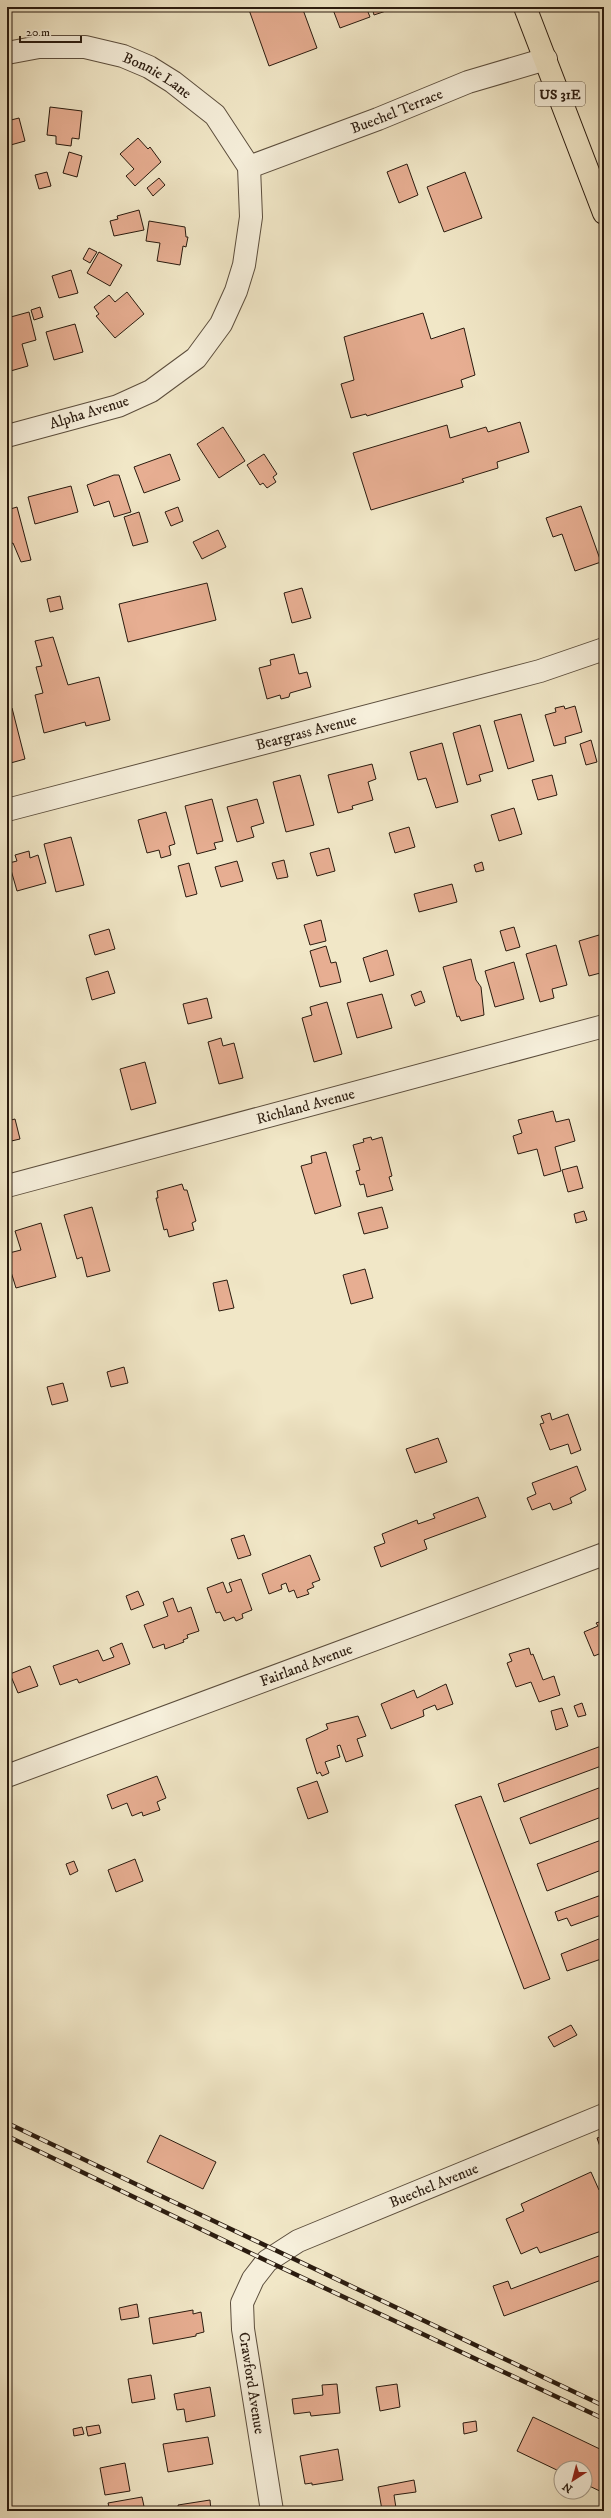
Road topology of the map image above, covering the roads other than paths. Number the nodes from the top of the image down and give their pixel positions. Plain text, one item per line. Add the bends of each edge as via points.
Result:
1 (525, 7) edge
2 (7, 53) edge
3 (546, 59) junction
4 (249, 167) junction
5 (604, 213) edge
6 (7, 436) edge
7 (604, 649) edge
8 (7, 810) edge
9 (604, 1026) edge
10 (7, 1186) edge
11 (604, 1554) edge
12 (7, 1776) edge
13 (604, 2115) edge
14 (266, 2261) joint
15 (272, 2511) edge

1 - 3 main road, US 31E
2 - 4 street, Bonnie Lane via 39,47 85,47 123,56 149,67 215,115
3 - 4 street, Buechel Terrace via 454,87 378,119
3 - 5 main road, US 31E
4 - 6 street, Alpha Avenue via 251,217 244,265 221,324 196,358 151,391 118,406
7 - 8 street, Beargrass Avenue via 540,670
9 - 10 street, Richland Avenue
11 - 12 street, Fairland Avenue
13 - 14 street, Buechel Avenue via 298,2241
14 - 15 street, Crawford Avenue via 253,2279 242,2304 243,2329

